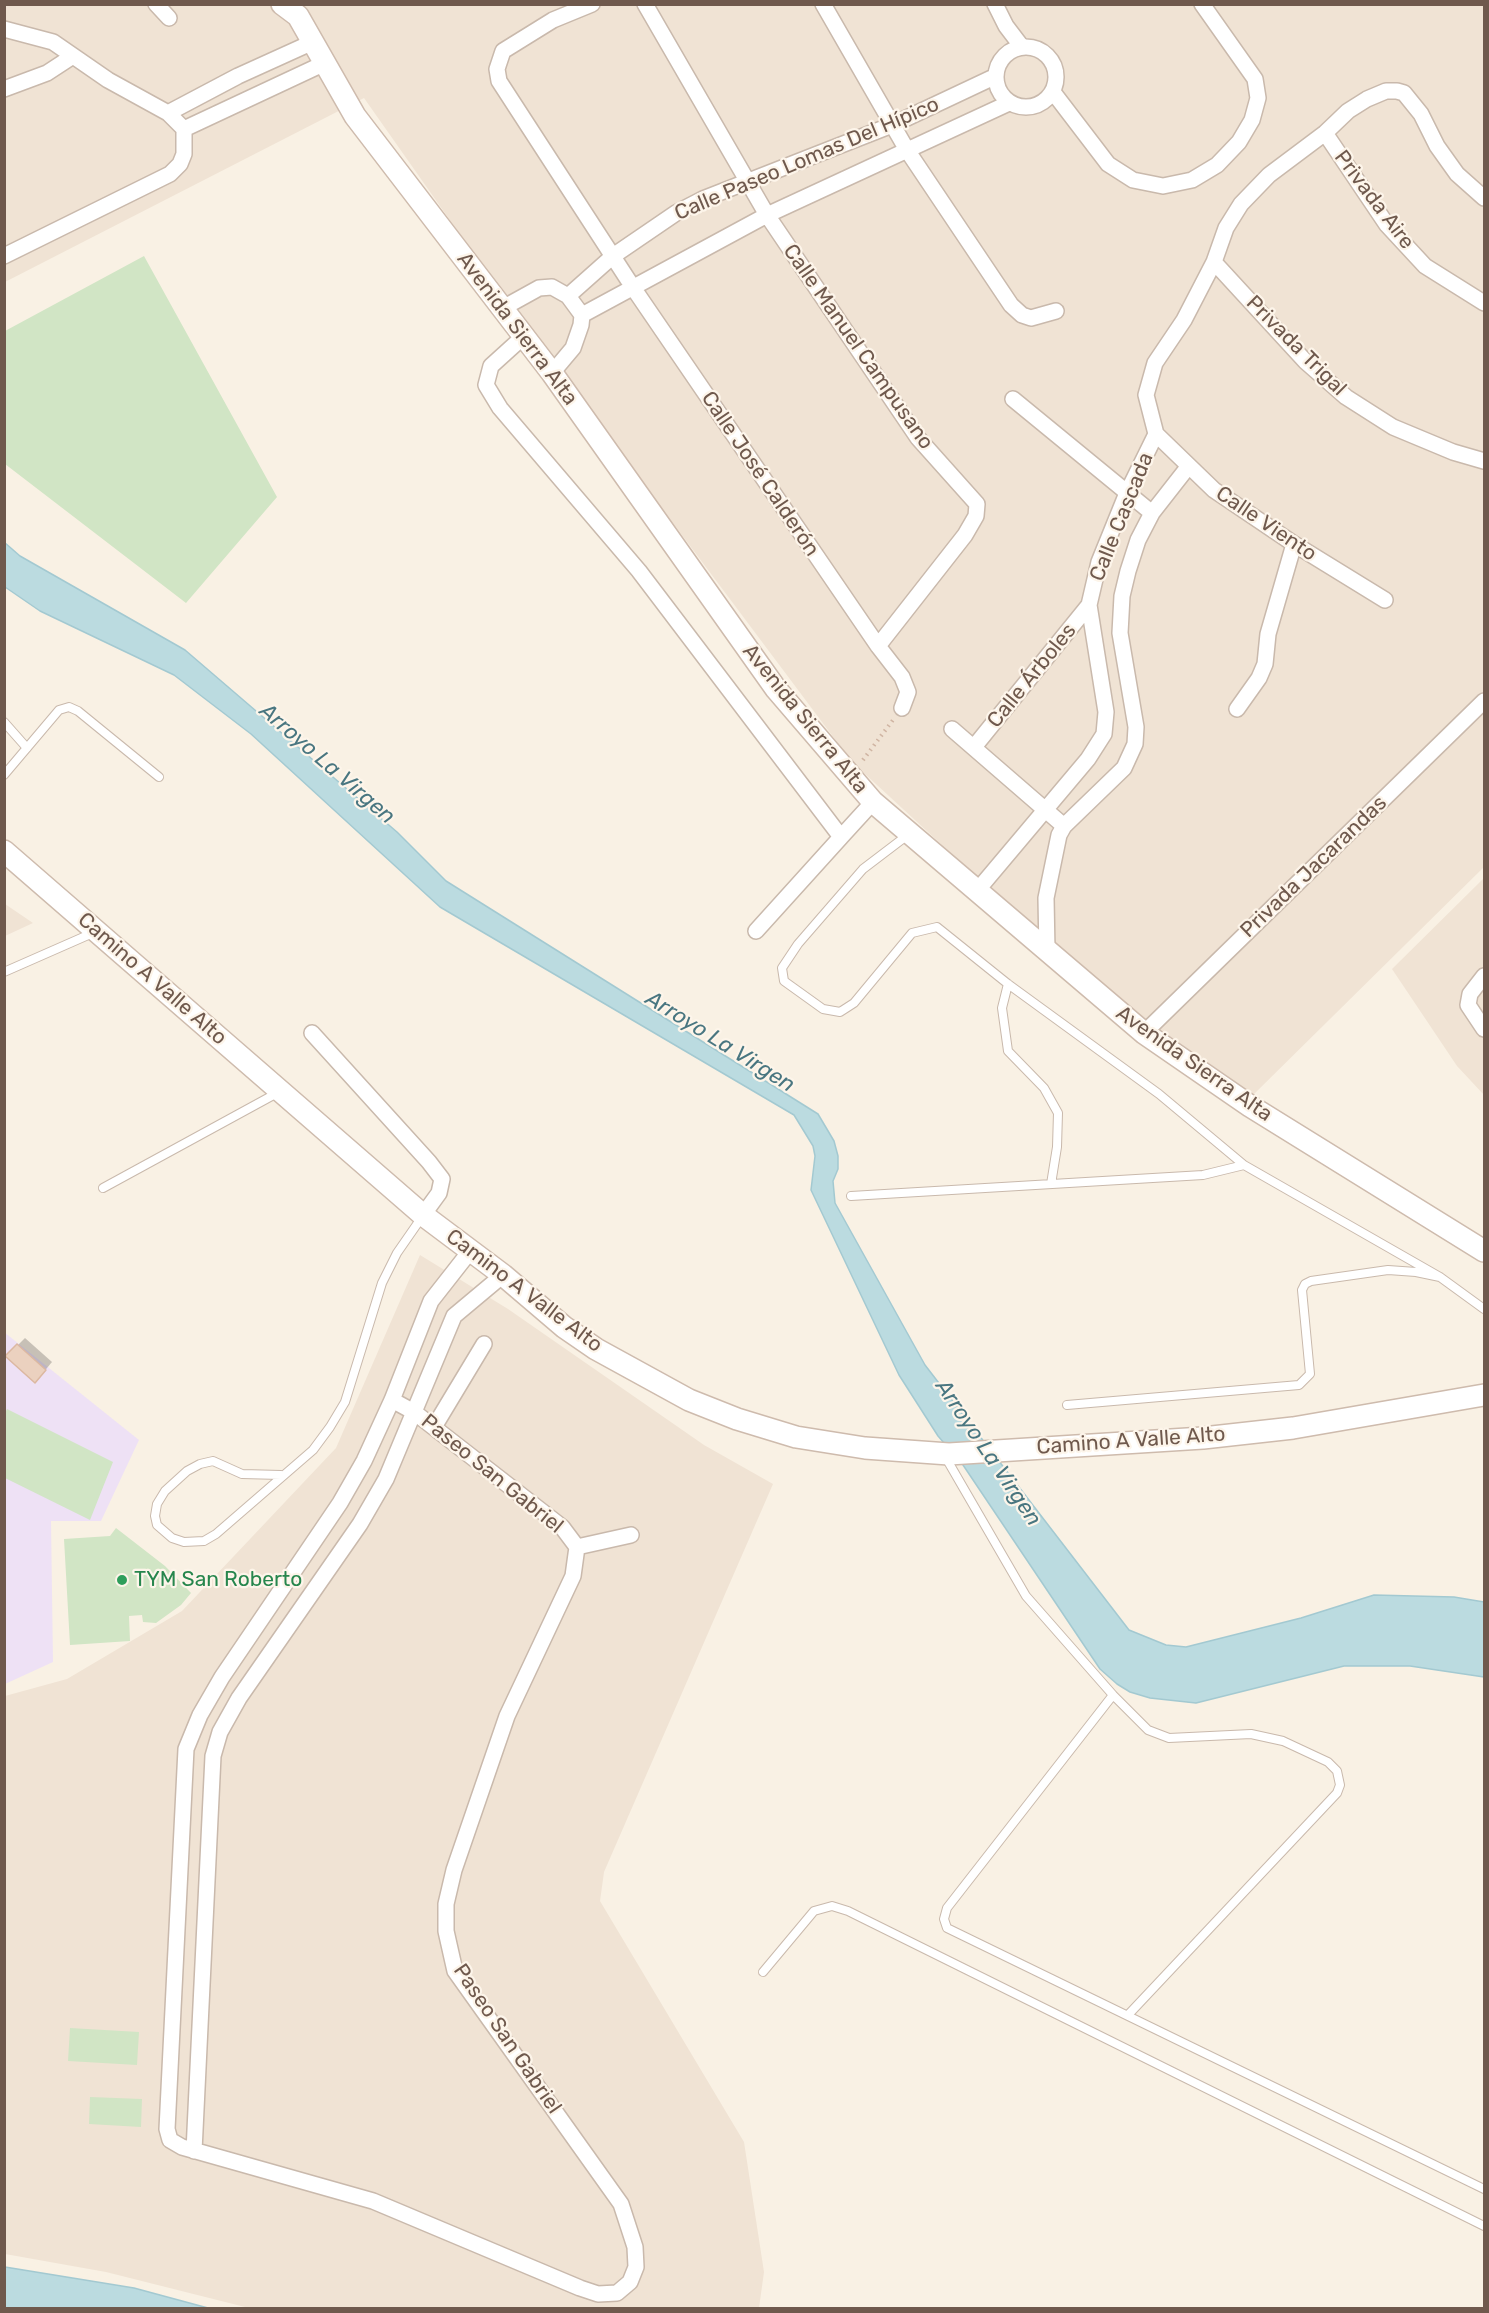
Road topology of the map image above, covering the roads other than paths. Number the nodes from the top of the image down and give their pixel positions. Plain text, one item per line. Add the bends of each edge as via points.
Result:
1 (156, 4) edge
2 (592, 4) edge
3 (645, 4) edge
4 (823, 4) edge
5 (995, 4) edge
6 (1202, 4) edge
7 (292, 8) edge
8 (169, 18) dead end
9 (4, 29) edge
10 (313, 42) junction
11 (1022, 47) junction
12 (73, 56) junction
13 (325, 63) junction
14 (996, 76) junction
15 (4, 89) edge
16 (1053, 92) junction
17 (1009, 103) junction
18 (168, 113) junction
19 (891, 125) junction
20 (184, 129) junction
21 (1325, 133) junction
22 (906, 150) junction
23 (748, 184) junction
24 (1485, 198) edge
25 (767, 215) junction
26 (4, 255) edge
27 (613, 255) junction
28 (1214, 262) junction
29 (634, 289) junction
30 (568, 296) junction
31 (1485, 303) edge
32 (501, 309) junction
33 (1056, 310) dead end
34 (582, 315) junction
35 (523, 337) junction
36 (552, 373) junction
37 (1013, 399) dead end
38 (1156, 434) junction
39 (1485, 461) edge
40 (1188, 467) junction
41 (1127, 493) junction
42 (1152, 513) junction
43 (1294, 544) junction
44 (1385, 600) dead end
45 (1089, 605) junction
46 (878, 646) junction
47 (1485, 701) edge
48 (1133, 707) junction
49 (902, 708) road end
50 (1237, 709) dead end
51 (1106, 712) junction
52 (4, 722) edge
53 (952, 729) dead end
54 (974, 747) junction
55 (27, 748) junction
56 (4, 775) edge
57 (159, 777) dead end
58 (873, 802) junction
59 (1045, 810) junction
60 (1064, 826) junction
61 (909, 834) junction
62 (841, 837) junction
63 (4, 851) edge
64 (976, 892) junction
65 (97, 932) junction
66 (756, 932) dead end
67 (1047, 951) junction
68 (4, 972) edge
69 (1485, 976) edge
70 (1008, 984) junction
71 (1485, 1029) edge
72 (312, 1033) dead end
73 (1144, 1034) junction
74 (280, 1091) junction
75 (1244, 1165) junction
76 (1051, 1184) junction
77 (103, 1188) dead end
78 (850, 1196) dead end
79 (423, 1215) junction
80 (471, 1250) junction
81 (1485, 1251) edge
82 (503, 1275) junction
83 (1440, 1277) junction
84 (431, 1301) junction
85 (1485, 1309) edge
86 (454, 1316) junction
87 (484, 1344) dead end
88 (1485, 1395) edge
89 (392, 1400) junction
90 (1067, 1405) dead end
91 (414, 1412) junction
92 (434, 1427) junction
93 (946, 1454) junction
94 (281, 1475) junction
95 (631, 1535) dead end
96 (577, 1547) junction
97 (298, 1564) junction
98 (319, 1581) junction
99 (1113, 1695) junction
100 (186, 1749) junction
101 (213, 1756) junction
102 (178, 1935) junction
103 (205, 1936) junction
104 (763, 1972) dead end
105 (1128, 2015) junction
106 (194, 2151) junction
107 (1485, 2189) edge
108 (1485, 2226) edge

1 - 8 street
2 - 27 street, Calle José Calderón via 553,20 502,51 497,69 499,81
3 - 23 street, Calle Manuel Campusano
4 - 19 street
5 - 11 street
6 - 16 street via 1255,79 1258,98 1252,120 1239,142 1217,165 1192,180 1163,186 1133,180 1107,164
7 - 10 street, Avenida Sierra Alta
9 - 12 street via 53,42
10 - 13 street, Avenida Sierra Alta
10 - 18 street
11 - 14 street via 1006,54
11 - 16 street via 1037,48 1053,62
12 - 15 street via 47,74
12 - 18 street
13 - 20 street
13 - 32 street, Avenida Sierra Alta via 355,116
14 - 17 street via 999,91
14 - 19 street, Calle Paseo Lomas Del Hípico
16 - 17 street via 1034,107 1021,108
17 - 22 street, Calle Paseo Lomas Del Hípico
18 - 20 street
19 - 22 street
19 - 23 street, Calle Paseo Lomas Del Hípico
20 - 26 street via 184,154 170,174
21 - 24 street, Calle Cascada via 1367,99 1386,91 1404,93 1457,174
21 - 28 street, Calle Cascada via 1269,175 1241,204 1226,228
21 - 31 street, Privada Aire via 1387,225 1417,258
22 - 25 street, Calle Paseo Lomas Del Hípico
22 - 33 street via 1011,305 1030,318
23 - 25 street, Calle Manuel Campusano
23 - 27 street, Calle Paseo Lomas Del Hípico via 676,213
25 - 29 street, Calle Paseo Lomas Del Hípico
25 - 46 street, Calle Manuel Campusano via 918,438 977,504 976,516 965,535
27 - 29 street, Calle José Calderón
27 - 30 street, Calle Paseo Lomas Del Hípico
28 - 38 street, Calle Cascada via 1149,379 1146,395
28 - 39 street, Privada Trigal via 1305,362 1347,397 1393,427
29 - 34 street, Calle Paseo Lomas Del Hípico
29 - 46 street, Calle José Calderón
30 - 32 street via 552,287 539,288
30 - 34 street
32 - 35 street, Avenida Sierra Alta
34 - 36 street via 573,348
35 - 36 street, Avenida Sierra Alta
35 - 62 street via 491,366 486,385 500,408 639,571
36 - 58 street, Avenida Sierra Alta via 776,689
37 - 41 street
38 - 40 street, Calle Viento
38 - 41 street, Calle Cascada
40 - 42 street, Calle Cascada
40 - 43 street, Calle Viento via 1214,490
41 - 42 street
41 - 45 street, Calle Cascada via 1099,562
42 - 48 street, Calle Cascada via 1128,571 1120,615 1121,653
43 - 44 street, Calle Viento
43 - 50 street via 1268,634 1265,664
45 - 51 street, Calle Cascada
45 - 54 street, Calle Árboles
46 - 49 street, Calle José Calderón via 902,677 908,692
47 - 73 street, Privada Jacarandas
48 - 51 street
48 - 60 street, Calle Cascada via 1135,744 1128,762
51 - 59 street, Calle Cascada via 1098,747
52 - 55 lane
53 - 54 street
54 - 59 street
55 - 56 lane
55 - 57 lane via 59,710 69,707
58 - 61 street, Avenida Sierra Alta
58 - 62 street
59 - 60 street
59 - 64 street, Calle Cascada
60 - 67 street, Calle Cascada via 1054,845 1046,898
61 - 64 street, Avenida Sierra Alta
61 - 70 lane via 863,869 798,944 782,968 784,981 823,1009 840,1012 847,1009 912,933 937,927
62 - 66 street
63 - 65 street, Camino A Valle Alto
64 - 67 street, Avenida Sierra Alta
65 - 68 lane
65 - 74 street, Camino A Valle Alto
67 - 73 street, Avenida Sierra Alta
69 - 71 street via 1470,994 1468,1005
70 - 75 lane via 1159,1094
70 - 76 lane via 1002,1008 1008,1052 1044,1088 1058,1113
72 - 79 street via 442,1179 439,1193
73 - 81 street, Avenida Sierra Alta via 1250,1106
74 - 77 lane
74 - 79 street, Camino A Valle Alto
75 - 76 lane via 1203,1175
75 - 83 lane
76 - 78 lane
79 - 80 street, Camino A Valle Alto
79 - 94 lane via 382,1283 345,1402 313,1450
80 - 82 street, Camino A Valle Alto
80 - 84 street, Paseo San Gabriel
82 - 86 street, Paseo San Gabriel
82 - 93 street, Camino A Valle Alto via 596,1349 689,1400 728,1416 796,1437 865,1448
83 - 85 lane
83 - 90 lane via 1388,1270 1305,1284 1302,1290 1310,1374 1299,1384
84 - 86 street
84 - 89 street, Paseo San Gabriel
86 - 91 street, Paseo San Gabriel
87 - 92 street
88 - 93 street, Camino A Valle Alto via 1293,1428 1203,1438
89 - 91 street, Paseo San Gabriel
89 - 97 street, Paseo San Gabriel via 340,1503
91 - 92 street, Paseo San Gabriel
91 - 98 street, Paseo San Gabriel via 386,1479
92 - 96 street, Paseo San Gabriel via 562,1527
93 - 99 lane via 1026,1596
94 - 94 lane via 204,1541 172,1538 157,1525 157,1504 165,1491 200,1464 213,1461 242,1474
95 - 96 street
96 - 106 street, Paseo San Gabriel via 573,1576 503,1726 454,1870 446,1904 446,1931 455,1971 621,2205 635,2247 636,2267 630,2282 616,2293 598,2294 373,2201
97 - 98 street
97 - 100 street, Paseo San Gabriel via 222,1677
98 - 101 street, Paseo San Gabriel via 239,1698 220,1732
99 - 105 lane via 947,1908 945,1919 947,1928
99 - 105 lane via 1148,1730 1169,1738 1251,1734 1283,1740 1328,1762 1337,1771 1340,1785 1337,1793
100 - 101 street
100 - 102 street, Paseo San Gabriel
101 - 103 street, Paseo San Gabriel
102 - 103 street
102 - 106 street, Paseo San Gabriel via 167,2129 173,2142
103 - 106 street, Paseo San Gabriel
104 - 108 lane via 813,1911 832,1906 848,1911
105 - 107 lane

